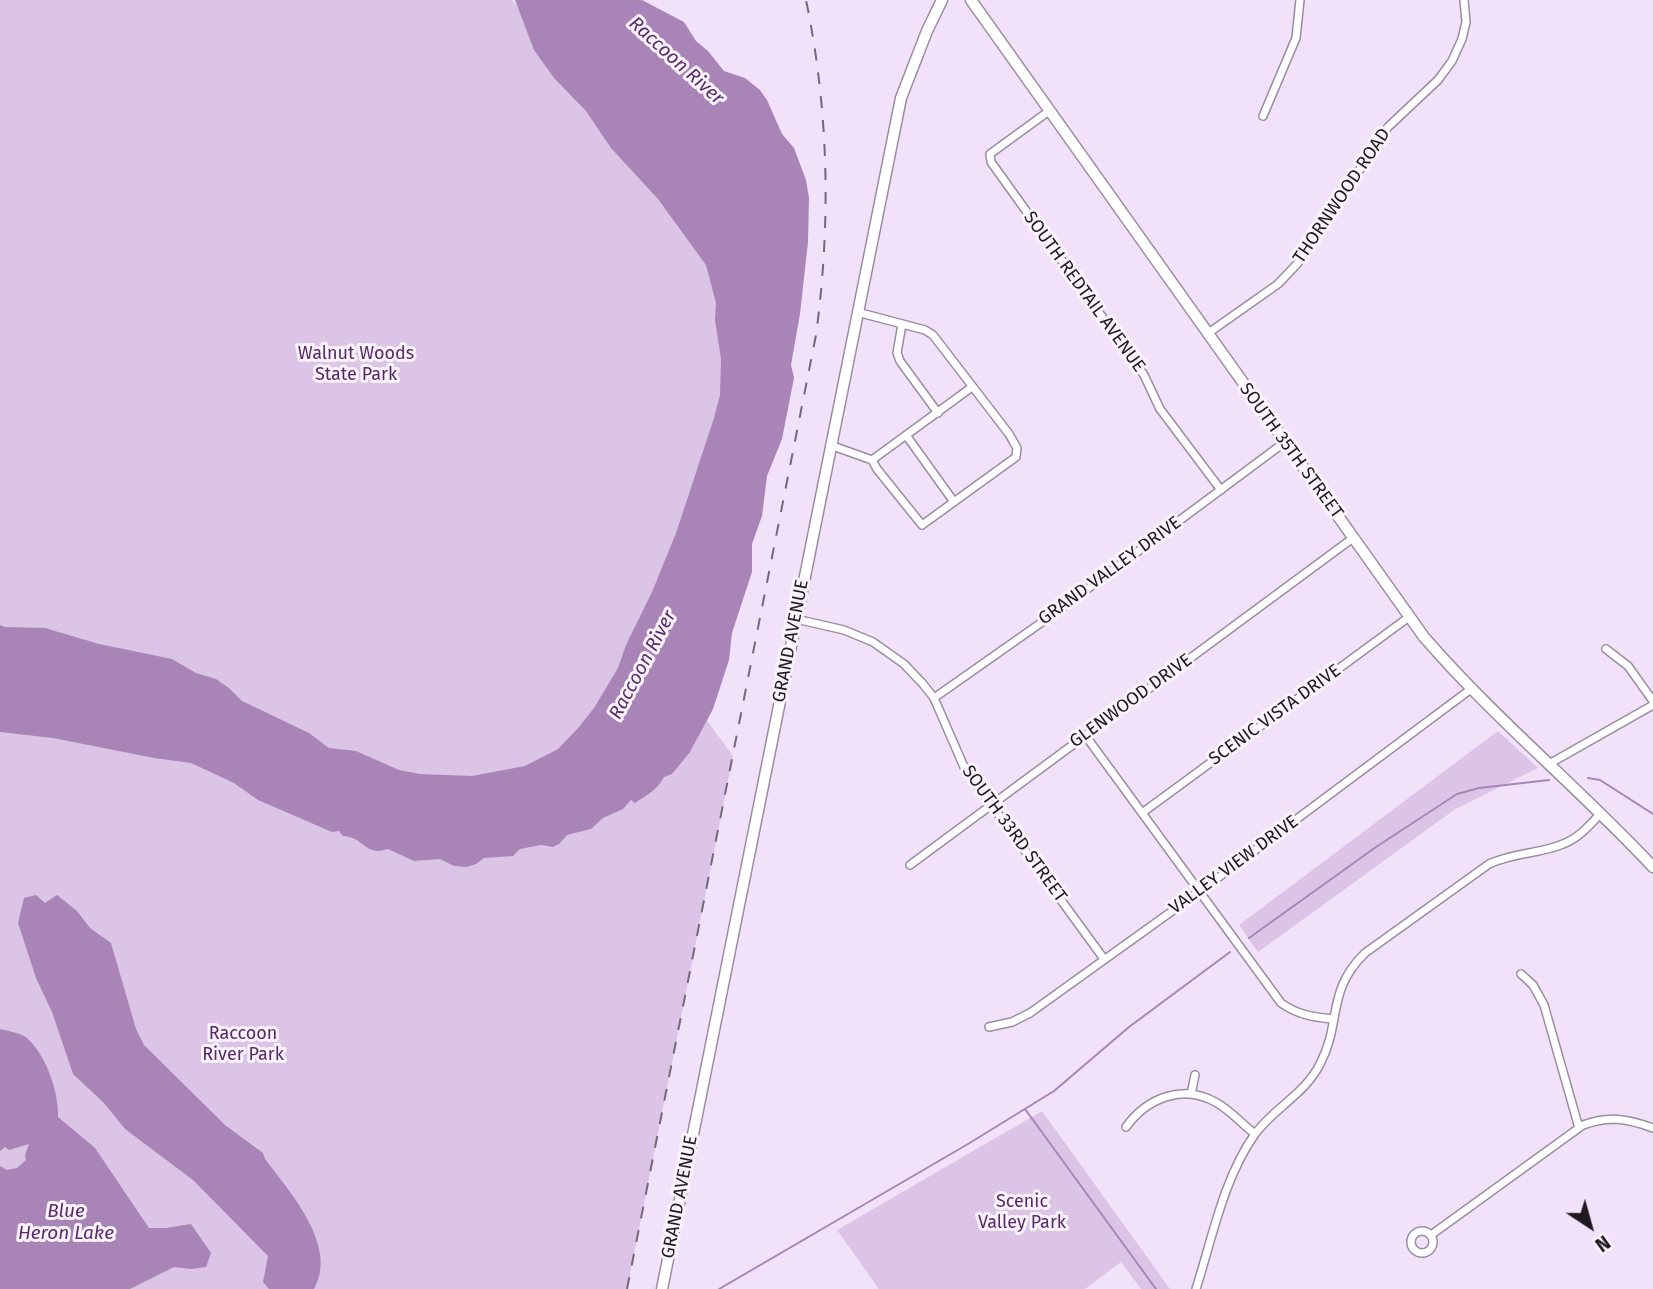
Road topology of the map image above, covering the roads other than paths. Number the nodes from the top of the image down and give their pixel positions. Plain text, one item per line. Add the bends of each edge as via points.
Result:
1 (942, 0) edge
2 (971, 0) edge
3 (1300, 0) edge
4 (1464, 0) edge
5 (1049, 111) junction
6 (1263, 116) dead end
7 (857, 312) junction
8 (902, 324) junction
9 (1207, 334) junction
10 (972, 387) junction
11 (938, 413) junction
12 (906, 435) junction
13 (1285, 442) junction
14 (830, 445) junction
15 (872, 460) junction
16 (1221, 490) junction
17 (954, 502) junction
18 (1353, 538) junction
19 (1409, 617) junction
20 (796, 619) junction
21 (1606, 649) dead end
22 (1471, 689) junction
23 (934, 698) junction
24 (1653, 703) edge
25 (1085, 735) junction
26 (1549, 764) junction
27 (991, 804) junction
28 (1142, 813) junction
29 (1601, 813) junction
30 (910, 865) dead end
31 (1653, 867) edge
32 (1199, 891) junction
33 (1104, 959) junction
34 (1521, 974) dead end
35 (1333, 1019) junction
36 (989, 1027) dead end
37 (1195, 1075) dead end
38 (1191, 1094) junction
39 (1126, 1127) dead end
40 (1579, 1128) junction
41 (1653, 1128) edge
42 (1255, 1134) junction
43 (1431, 1235) dead end
44 (662, 1289) edge
45 (1196, 1289) edge

1 - 7 main road, GRAND AVENUE via 901,97
2 - 5 main road, SOUTH 35TH STREET
3 - 6 street via 1296,38
4 - 9 street, THORNWOOD ROAD via 1466,22 1452,61 1388,127 1297,264 1278,284
5 - 9 main road, SOUTH 35TH STREET
5 - 16 street, SOUTH REDTAIL AVENUE via 990,154 991,162
7 - 8 street
7 - 14 main road, GRAND AVENUE
8 - 10 street via 933,335
8 - 11 street via 900,361
9 - 13 main road, SOUTH 35TH STREET
10 - 11 street
10 - 17 street via 1009,434 1017,448 1016,457
11 - 12 street
12 - 15 street
12 - 17 street
13 - 16 street, GRAND VALLEY DRIVE
13 - 18 main road, SOUTH 35TH STREET
14 - 15 street
14 - 20 main road, GRAND AVENUE
15 - 17 street via 922,524
16 - 23 street, GRAND VALLEY DRIVE
18 - 19 main road, SOUTH 35TH STREET
18 - 25 street, GLENWOOD DRIVE
19 - 22 main road, SOUTH 35TH STREET
19 - 28 street, SCENIC VISTA DRIVE
20 - 23 street, SOUTH 33RD STREET via 873,642 904,664
20 - 44 main road, GRAND AVENUE
21 - 24 street via 1628,666
22 - 26 main road, SOUTH 35TH STREET
22 - 32 street, VALLEY VIEW DRIVE
23 - 27 street, SOUTH 33RD STREET via 964,767
24 - 26 street
25 - 27 street, GLENWOOD DRIVE
25 - 28 street
26 - 29 main road, SOUTH 35TH STREET
27 - 30 street, GLENWOOD DRIVE
27 - 33 street, SOUTH 33RD STREET
28 - 32 street
29 - 31 main road, SOUTH 35TH STREET
29 - 35 street via 1563,844 1489,864 1365,953 1338,991
32 - 33 street, VALLEY VIEW DRIVE
32 - 35 street via 1281,1003 1293,1012
33 - 36 street, VALLEY VIEW DRIVE via 1030,1013
34 - 40 street via 1534,985 1544,1005
35 - 42 street via 1328,1048 1316,1072
37 - 38 street
38 - 39 street via 1170,1095 1150,1103
38 - 42 street via 1217,1103
40 - 41 street via 1618,1118
40 - 43 street
42 - 45 street via 1230,1181

